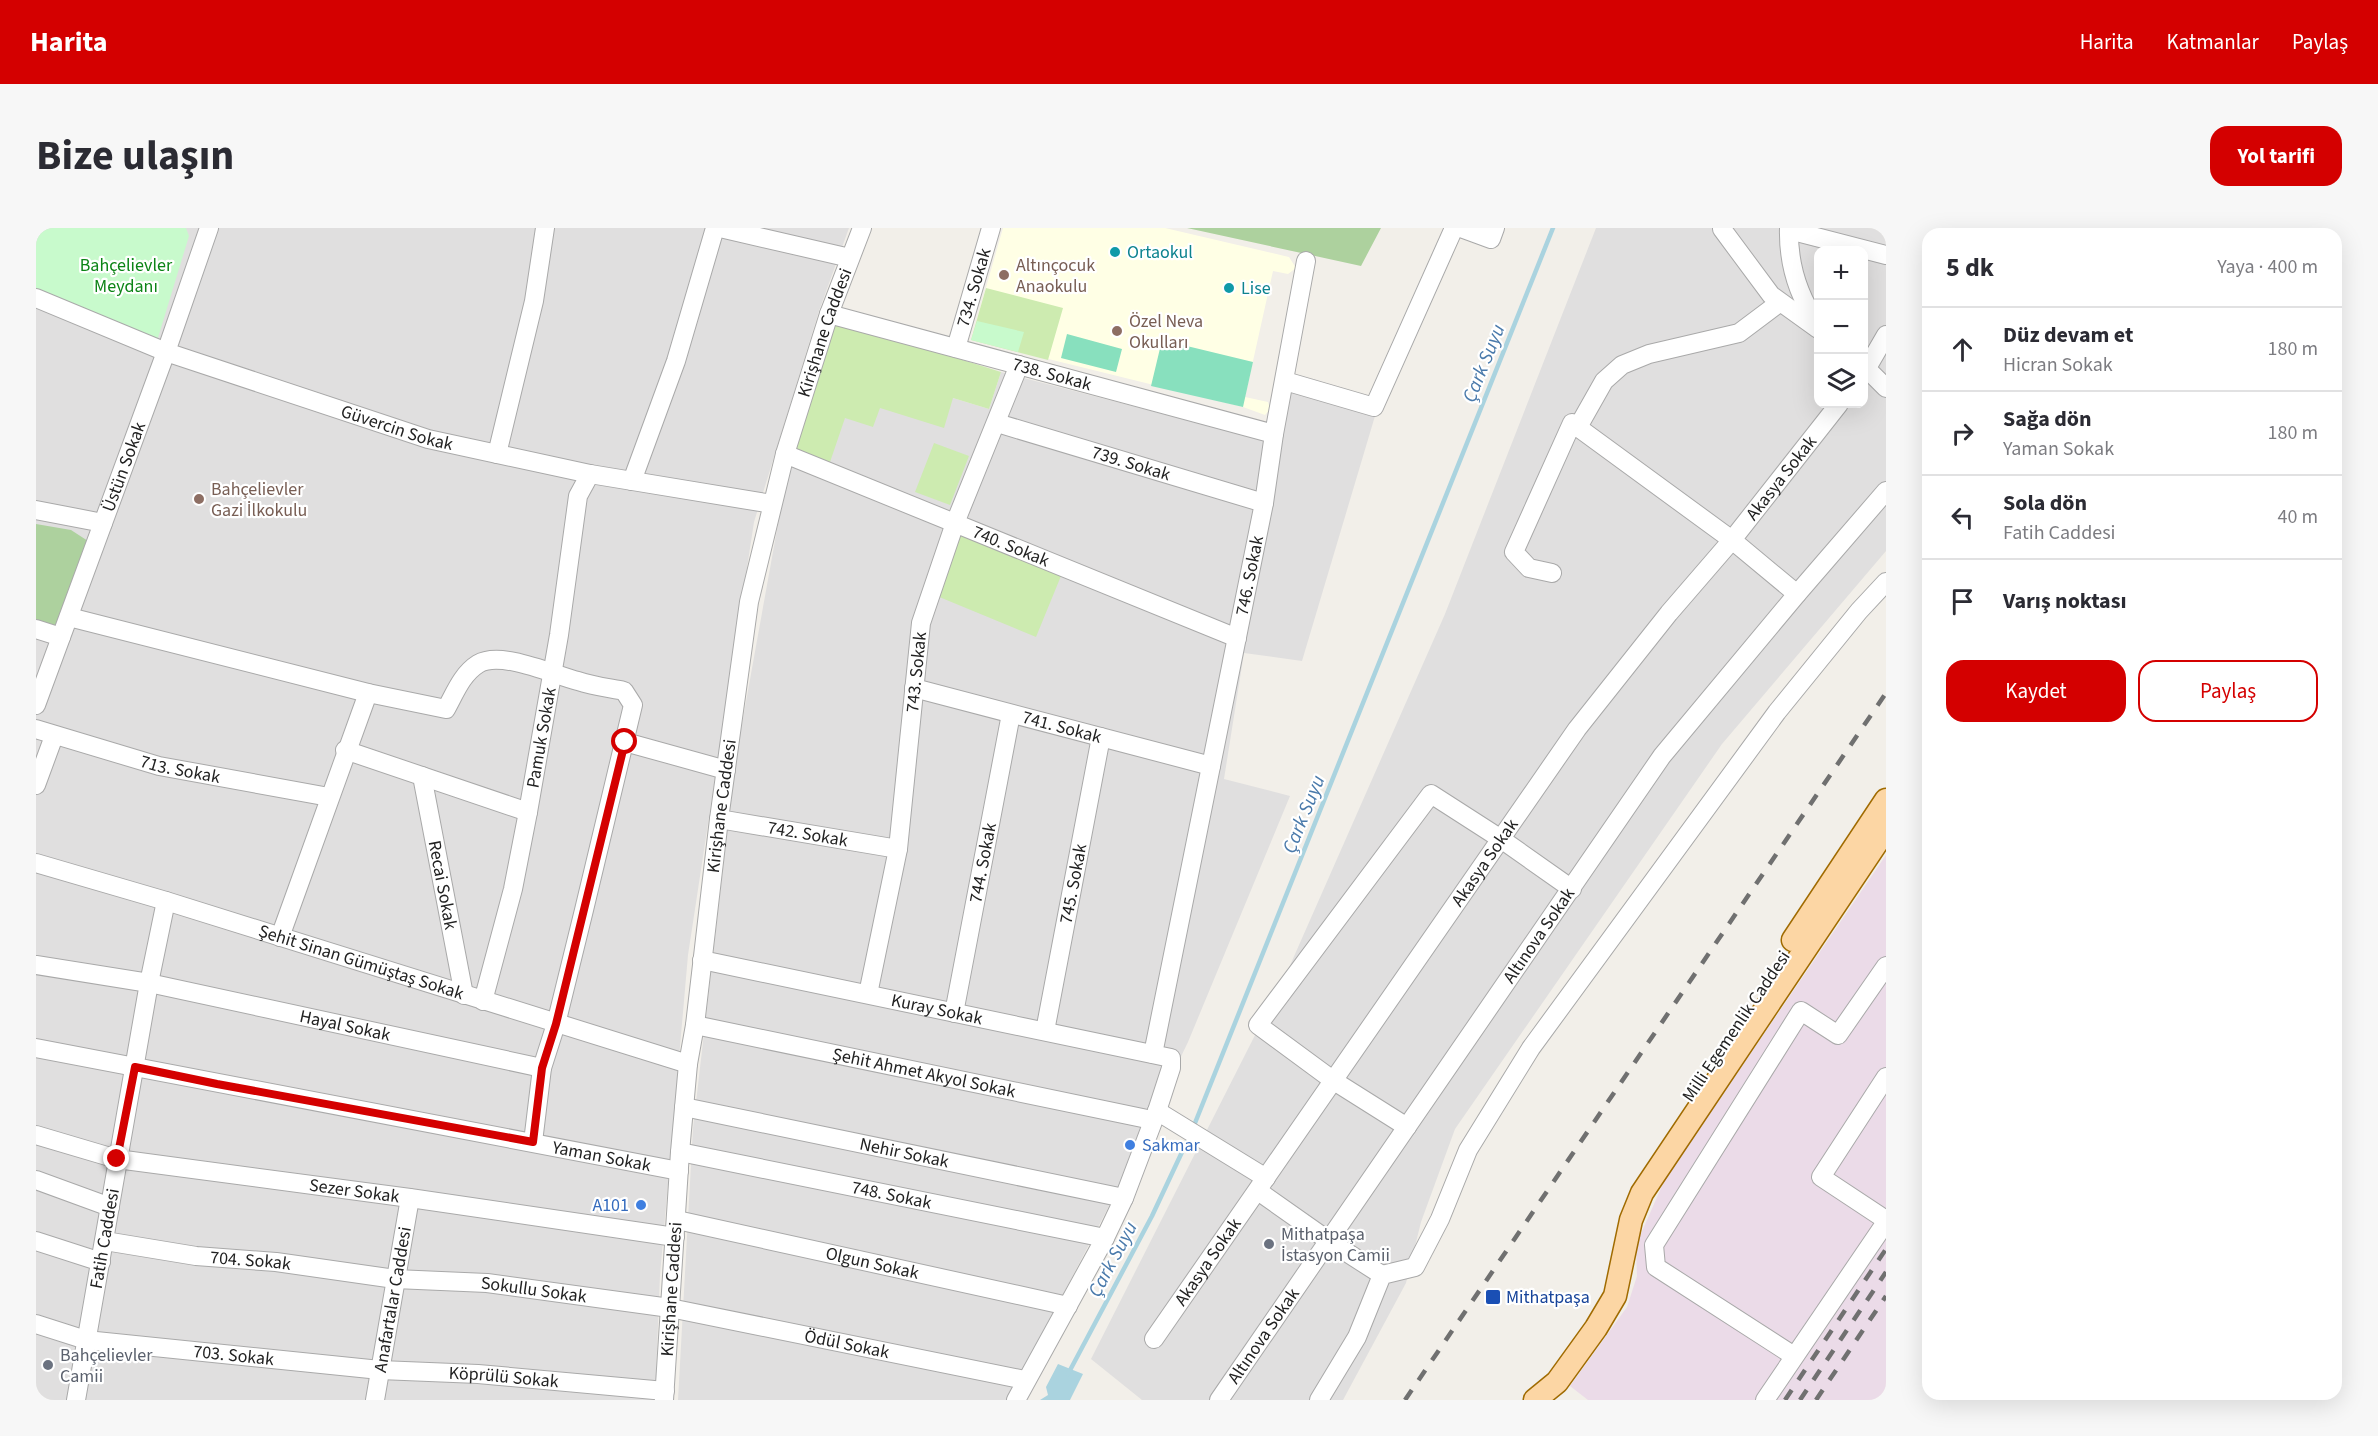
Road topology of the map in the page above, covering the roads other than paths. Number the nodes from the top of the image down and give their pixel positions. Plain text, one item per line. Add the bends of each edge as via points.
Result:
1 (209, 228) edge
2 (545, 228) edge
3 (715, 228) edge
4 (720, 228) edge
5 (862, 228) edge
6 (991, 228) edge
7 (1454, 228) edge
8 (1461, 228) edge
9 (1495, 228) edge
10 (1722, 229) edge
11 (1789, 229) edge
12 (1886, 255) edge
13 (850, 258) junction
14 (1306, 261) dead end
15 (36, 298) edge
16 (1779, 303) junction
17 (829, 314) junction
18 (1814, 320) edge
19 (1814, 325) edge
20 (1886, 335) edge
21 (956, 348) junction
22 (166, 352) junction
23 (1868, 364) edge
24 (1019, 365) junction
25 (1868, 372) edge
26 (1285, 381) junction
27 (1886, 388) edge
28 (1836, 408) edge
29 (997, 423) junction
30 (1578, 427) junction
31 (1274, 434) junction
32 (497, 454) junction
33 (785, 454) junction
34 (590, 474) junction
35 (632, 481) junction
36 (1886, 491) edge
37 (1264, 503) junction
38 (772, 504) junction
39 (36, 510) edge
40 (103, 523) junction
41 (955, 523) junction
42 (1731, 540) junction
43 (1552, 573) dead end
44 (1886, 582) edge
45 (1797, 594) junction
46 (69, 617) junction
47 (36, 629) edge
48 (62, 637) junction
49 (1237, 638) junction
50 (553, 672) junction
51 (914, 688) junction
52 (368, 693) junction
53 (36, 705) edge
54 (1011, 714) junction
55 (36, 729) edge
56 (54, 736) junction
57 (1101, 737) junction
58 (625, 742) junction
59 (345, 750) junction
60 (1211, 766) junction
61 (726, 770) junction
62 (422, 776) junction
63 (36, 785) edge
64 (329, 797) junction
65 (1886, 800) edge
66 (528, 812) junction
67 (719, 819) junction
68 (1886, 829) edge
69 (1501, 839) junction
70 (898, 849) junction
71 (36, 863) edge
72 (1572, 889) junction
73 (166, 901) junction
74 (280, 937) junction
75 (702, 960) junction
76 (36, 966) edge
77 (1886, 966) edge
78 (149, 983) junction
79 (868, 994) junction
80 (464, 995) junction
81 (483, 1001) junction
82 (954, 1013) junction
83 (556, 1024) junction
84 (695, 1025) junction
85 (1045, 1032) junction
86 (36, 1048) edge
87 (1153, 1054) junction
88 (688, 1064) junction
89 (135, 1067) junction
90 (542, 1068) junction
91 (1886, 1077) edge
92 (1334, 1081) junction
93 (684, 1107) junction
94 (1158, 1116) junction
95 (1407, 1127) junction
96 (36, 1135) edge
97 (533, 1142) junction
98 (680, 1152) junction
99 (117, 1159) junction
100 (679, 1171) junction
101 (36, 1180) edge
102 (1262, 1185) junction
103 (410, 1198) junction
104 (1124, 1198) junction
105 (110, 1207) junction
106 (1886, 1221) edge
107 (676, 1229) junction
108 (1105, 1238) junction
109 (36, 1241) edge
110 (105, 1241) junction
111 (1329, 1241) junction
112 (101, 1262) junction
113 (1621, 1263) junction
114 (1382, 1275) junction
115 (396, 1279) junction
116 (1068, 1306) junction
117 (670, 1308) junction
118 (36, 1324) edge
119 (1154, 1339) dead end
120 (86, 1340) junction
121 (1794, 1356) junction
122 (380, 1370) junction
123 (1025, 1380) junction
124 (664, 1396) edge
125 (76, 1400) edge
126 (375, 1400) edge
127 (1016, 1400) edge
128 (1219, 1400) edge
129 (1319, 1400) edge
130 (1534, 1400) edge
131 (1765, 1400) edge

1 - 22 street, Üstün Sokak
2 - 32 street via 534,301
3 - 35 street via 676,360
4 - 13 street
5 - 13 street, Kirişhane Caddesi
6 - 21 street, 734. Sokak
7 - 26 street via 1374,407
8 - 9 street via 1491,239
10 - 16 street
11 - 12 street
11 - 18 street via 1790,261 1804,304
13 - 17 street, Kirişhane Caddesi
14 - 26 street, 746. Sokak
15 - 22 street, Güvercin Sokak
16 - 19 street
16 - 30 street via 1739,333 1649,354 1622,365 1604,381
17 - 21 street, 738. Sokak
17 - 33 street, Kirişhane Caddesi
20 - 23 street
21 - 24 street, 738. Sokak
22 - 32 street, Güvercin Sokak via 428,439
22 - 40 street, Üstün Sokak
24 - 29 street, 743. Sokak
24 - 31 street, 738. Sokak
25 - 27 street
26 - 31 street, 746. Sokak
28 - 42 street, Akasya Sokak
29 - 37 street, 739. Sokak
29 - 41 street, 743. Sokak
30 - 42 street
30 - 43 street via 1572,423 1514,552 1529,568
31 - 37 street, 746. Sokak
32 - 34 street, Güvercin Sokak
33 - 38 street, Kirişhane Caddesi
33 - 41 street, 740. Sokak
34 - 35 street, Güvercin Sokak
34 - 50 street, Pamuk Sokak via 578,496
35 - 38 street, Güvercin Sokak
36 - 45 street, Altınova Sokak
37 - 49 street, 746. Sokak
38 - 61 street, Kirişhane Caddesi via 749,602
39 - 40 street
40 - 46 street, Üstün Sokak
41 - 49 street, 740. Sokak
41 - 51 street, 743. Sokak via 921,623
42 - 45 street
42 - 69 street, Akasya Sokak via 1576,729
44 - 114 street via 1777,712 1531,1048 1468,1150 1415,1267
45 - 72 street, Altınova Sokak via 1662,756
46 - 48 street, Üstün Sokak
46 - 52 street
47 - 48 street
48 - 53 street, Üstün Sokak
49 - 60 street, 746. Sokak
50 - 52 street via 502,660 480,662 466,674 446,709
50 - 58 street via 624,691 633,705
50 - 66 street, Pamuk Sokak
51 - 54 street, 741. Sokak
51 - 70 street, 743. Sokak
52 - 59 street
54 - 57 street, 741. Sokak
54 - 82 street, 744. Sokak
55 - 56 street, 713. Sokak
56 - 63 street
56 - 64 street, 713. Sokak via 159,766
57 - 60 street, 741. Sokak
57 - 85 street, 745. Sokak
58 - 61 street
58 - 83 street
59 - 62 street
59 - 64 street
60 - 87 street, 746. Sokak
61 - 67 street, Kirişhane Caddesi
62 - 66 street
62 - 80 street, Recai Sokak
64 - 74 street
65 - 113 main road, Milli Egemenlik Caddesi via 1630,1186 1620,1213
66 - 81 street, Pamuk Sokak via 513,889
67 - 70 street, 742. Sokak
67 - 75 street, Kirişhane Caddesi
68 - 113 main road, Milli Egemenlik Caddesi via 1642,1194
69 - 72 street
69 - 92 street, Akasya Sokak
69 - 92 street via 1431,794 1258,1025
70 - 79 street, 743. Sokak
71 - 73 street, Şehit Sinan Gümüştaş Sokak
72 - 95 street, Altınova Sokak
73 - 74 street, Şehit Sinan Gümüştaş Sokak
73 - 78 street, Fatih Caddesi
74 - 80 street, Şehit Sinan Gümüştaş Sokak
75 - 79 street, Kuray Sokak
75 - 84 street, Kirişhane Caddesi
76 - 78 street, Hayal Sokak
77 - 121 street via 1838,1035 1801,1011 1654,1245 1656,1268
78 - 89 street, Fatih Caddesi
78 - 90 street, Hayal Sokak
79 - 82 street, Kuray Sokak
80 - 81 street, Şehit Sinan Gümüştaş Sokak
81 - 83 street, Şehit Sinan Gümüştaş Sokak
82 - 85 street, Kuray Sokak
83 - 88 street, Şehit Sinan Gümüştaş Sokak
83 - 90 street
84 - 88 street, Kirişhane Caddesi
84 - 94 street, Şehit Ahmet Akyol Sokak
85 - 87 street, Kuray Sokak
86 - 89 street, Yaman Sokak
87 - 94 street, Kuray Sokak via 1172,1058
88 - 93 street, Kirişhane Caddesi
89 - 97 street, Yaman Sokak
89 - 99 street, Fatih Caddesi
90 - 97 street
91 - 106 street via 1821,1177
92 - 95 street
92 - 102 street, Akasya Sokak
93 - 98 street, Kirişhane Caddesi
93 - 104 street, Nehir Sokak
94 - 102 street, Şehit Ahmet Akyol Sokak via 1203,1138
94 - 104 street
95 - 111 street, Altınova Sokak
96 - 99 street, Sezer Sokak
97 - 100 street, Yaman Sokak
98 - 100 street, Kirişhane Caddesi
98 - 108 street, 748. Sokak
99 - 103 street, Sezer Sokak
99 - 105 street, Fatih Caddesi
100 - 107 street, Kirişhane Caddesi
101 - 105 street
102 - 111 street, Şehit Ahmet Akyol Sokak
102 - 119 street, Akasya Sokak
103 - 107 street, Sezer Sokak
103 - 115 street, Anafartalar Caddesi
104 - 108 street
105 - 110 street, Fatih Caddesi
106 - 121 street
107 - 116 street, Olgun Sokak
107 - 117 street, Kirişhane Caddesi
108 - 116 street
109 - 112 street
110 - 112 street, Fatih Caddesi
110 - 115 street, 704. Sokak via 196,1256 276,1262
111 - 114 street, Şehit Ahmet Akyol Sokak
111 - 128 street, Altınova Sokak
112 - 120 street, Fatih Caddesi
113 - 130 main road, Milli Egemenlik Caddesi via 1615,1296 1596,1328 1557,1382
114 - 129 street via 1357,1337
115 - 117 street, Sokullu Sokak via 487,1282
115 - 122 street, Anafartalar Caddesi
116 - 123 street
117 - 123 street, Ödül Sokak
117 - 124 street, Kirişhane Caddesi
118 - 120 street, 703. Sokak
120 - 122 street, 703. Sokak
120 - 125 street, Fatih Caddesi
121 - 131 street
122 - 124 street, Köprülü Sokak via 478,1374
122 - 126 street, Anafartalar Caddesi
123 - 127 street

